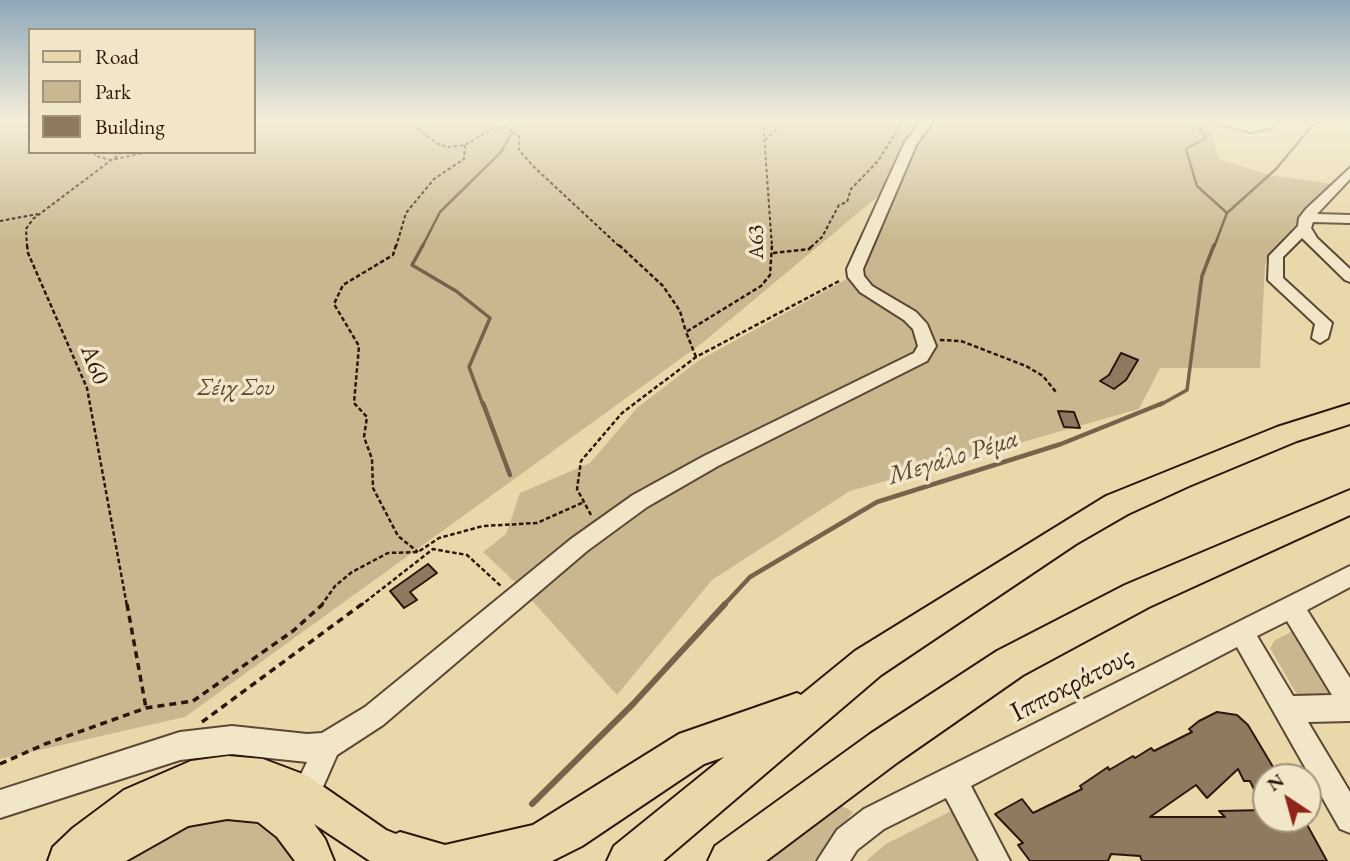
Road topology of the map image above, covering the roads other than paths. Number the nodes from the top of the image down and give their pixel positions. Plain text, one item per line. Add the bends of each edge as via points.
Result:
1 (903, 161) edge
2 (1350, 172) edge
3 (1350, 219) edge
4 (1305, 223) junction
5 (1342, 261) edge
6 (1350, 277) edge
7 (1320, 338) dead end
8 (1350, 414) edge
9 (1350, 502) edge
10 (1350, 576) edge
11 (1291, 606) junction
12 (1242, 632) junction
13 (1350, 701) edge
14 (813, 706) junction
15 (1350, 708) edge
16 (1287, 709) junction
17 (326, 746) junction
18 (952, 780) junction
19 (305, 795) junction
20 (0, 804) edge
21 (1350, 819) edge
22 (416, 858) edge
23 (67, 861) edge
24 (98, 861) edge
25 (315, 861) edge
26 (458, 861) edge
27 (629, 861) edge
28 (730, 861) edge
29 (832, 861) edge
30 (995, 861) edge

1 - 17 street via 855,269 866,289 910,316 926,339 925,352 915,362 700,467 603,527 374,716
2 - 4 street
3 - 4 street
4 - 5 street via 1311,240
4 - 7 street via 1276,256 1274,270 1276,280 1324,323
5 - 6 street
8 - 14 highway via 1266,443 1117,505 868,663
9 - 28 highway via 1137,596 1010,663
10 - 11 street, Ιπποκράτους
11 - 12 street, Ιπποκράτους
11 - 13 street
12 - 16 street
12 - 18 street, Ιπποκράτους
14 - 26 highway via 693,748 567,831 536,846
14 - 27 highway
15 - 16 street
16 - 21 street
17 - 19 street
17 - 20 street via 232,740 180,746
18 - 29 street, Ιπποκράτους via 864,825
18 - 30 street
19 - 22 main road via 374,844
19 - 23 main road via 263,777 228,774 191,779 136,803
24 - 25 main road via 112,848 183,809 227,800 265,805 290,824

